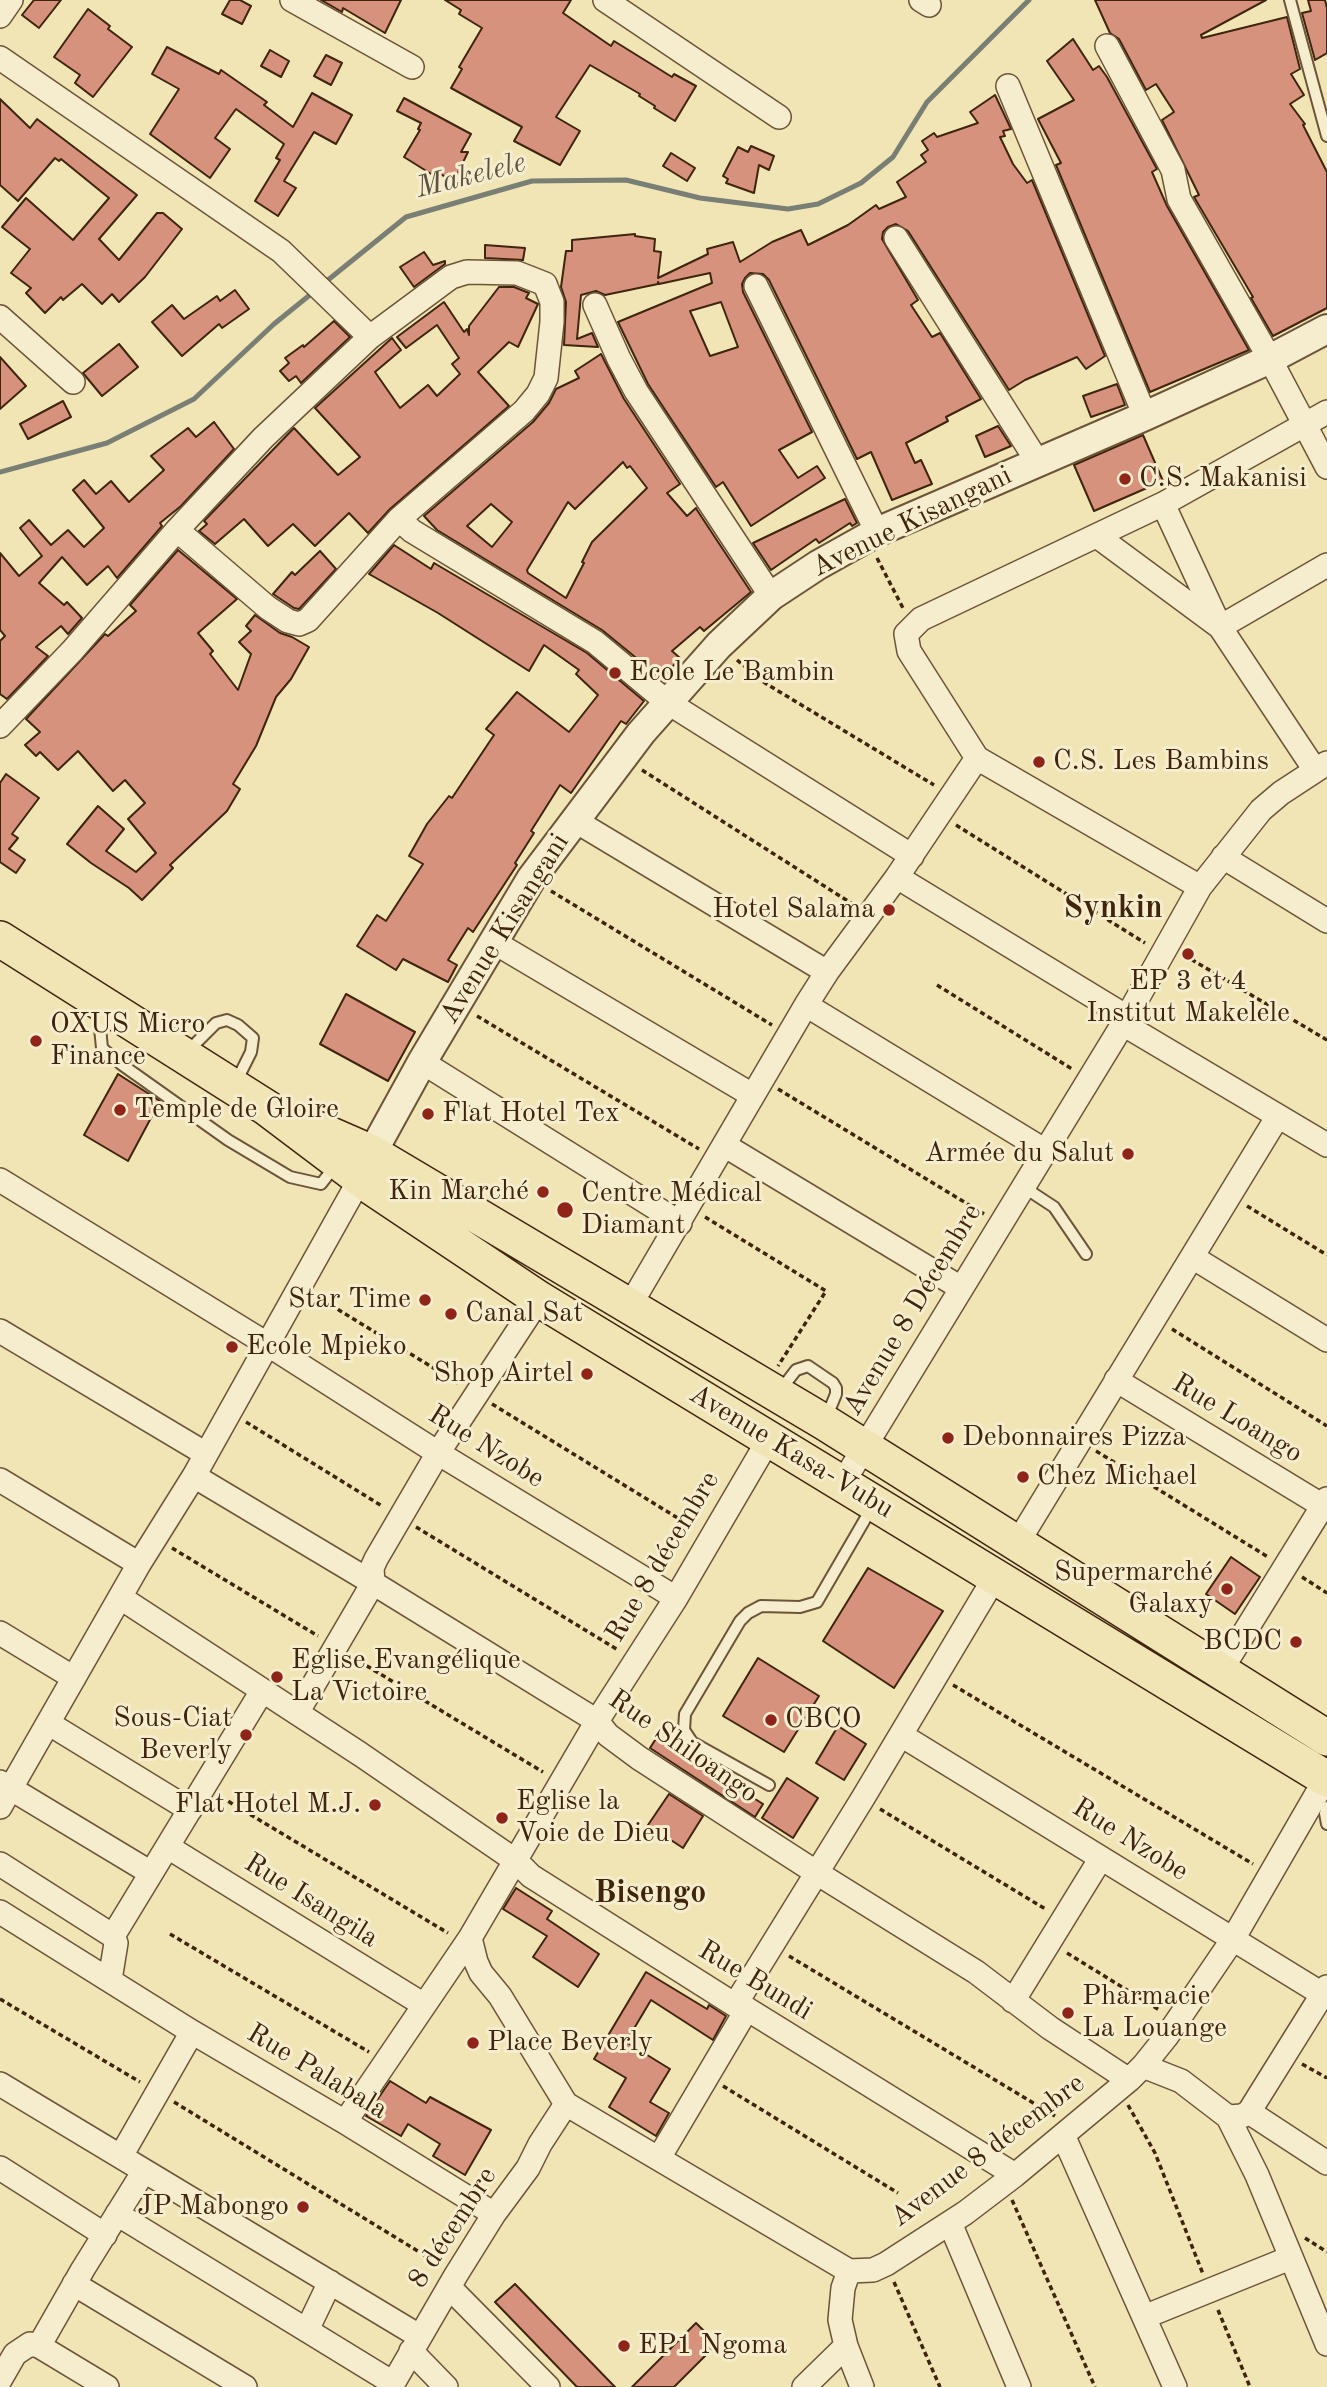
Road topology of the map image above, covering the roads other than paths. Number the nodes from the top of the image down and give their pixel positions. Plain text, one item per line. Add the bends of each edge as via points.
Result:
1 (12, 0) edge
2 (292, 0) edge
3 (606, 0) edge
4 (1290, 0) edge
5 (0, 16) edge
6 (1107, 46) dead end
7 (0, 58) edge
8 (412, 67) dead end
9 (1008, 86) dead end
10 (779, 117) dead end
11 (1327, 136) edge
12 (896, 238) dead end
13 (756, 286) dead end
14 (595, 305) dead end
15 (0, 317) edge
16 (1327, 329) edge
17 (370, 337) junction
18 (1270, 359) junction
19 (73, 382) dead end
20 (1327, 412) edge
21 (1145, 416) junction
22 (1305, 425) junction
23 (1037, 461) junction
24 (1327, 467) edge
25 (1163, 504) junction
26 (399, 519) junction
27 (177, 530) junction
28 (872, 534) junction
29 (1097, 536) junction
30 (1327, 565) edge
31 (771, 596) junction
32 (1220, 627) junction
33 (667, 702) junction
34 (0, 726) edge
35 (977, 758) junction
36 (1321, 766) edge
37 (574, 820) junction
38 (912, 856) junction
39 (1223, 857) junction
40 (897, 877) junction
41 (1200, 887) junction
42 (1327, 921) edge
43 (1, 940) edge
44 (492, 941) junction
45 (827, 972) junction
46 (97, 1002) junction
47 (806, 1005) junction
48 (1125, 1020) junction
49 (184, 1055) junction
50 (422, 1062) junction
51 (233, 1087) junction
52 (757, 1087) junction
53 (1278, 1116) junction
54 (1327, 1145) edge
55 (1044, 1150) junction
56 (720, 1152) junction
57 (357, 1165) junction
58 (0, 1180) edge
59 (1022, 1186) junction
60 (684, 1215) junction
61 (1086, 1254) dead end
62 (1194, 1258) junction
63 (961, 1288) junction
64 (539, 1299) junction
65 (629, 1307) junction
66 (0, 1331) edge
67 (1327, 1340) edge
68 (267, 1344) junction
69 (1116, 1380) junction
70 (769, 1439) junction
71 (865, 1447) junction
72 (438, 1453) junction
73 (206, 1454) junction
74 (194, 1476) junction
75 (0, 1480) edge
76 (842, 1484) junction
77 (875, 1503) junction
78 (1326, 1504) edge
79 (1018, 1542) junction
80 (139, 1564) junction
81 (995, 1577) junction
82 (373, 1583) junction
83 (121, 1598) junction
84 (676, 1598) junction
85 (0, 1633) edge
86 (1220, 1672) junction
87 (74, 1678) junction
88 (262, 1691) junction
89 (297, 1713) junction
90 (597, 1721) junction
91 (48, 1723) junction
92 (901, 1735) junction
93 (1327, 1738) edge
94 (769, 1785) dead end
95 (1327, 1788) edge
96 (3, 1792) edge
97 (190, 1810) junction
98 (1327, 1824) edge
99 (168, 1847) junction
100 (1101, 1858) junction
101 (516, 1861) junction
102 (0, 1864) edge
103 (150, 1872) junction
104 (817, 1873) junction
105 (0, 1912) edge
106 (113, 1936) junction
107 (1233, 1939) junction
108 (468, 1941) junction
109 (110, 1980) junction
110 (1325, 1993) edge
111 (1013, 2001) junction
112 (424, 2005) junction
113 (741, 2007) junction
114 (192, 2032) junction
115 (1131, 2078) junction
116 (0, 2084) edge
117 (566, 2104) junction
118 (1238, 2114) junction
119 (345, 2122) junction
120 (1067, 2130) junction
121 (121, 2156) junction
122 (659, 2158) junction
123 (1327, 2162) edge
124 (0, 2168) edge
125 (144, 2171) junction
126 (1009, 2179) junction
127 (117, 2214) junction
128 (494, 2214) junction
129 (950, 2223) junction
130 (105, 2235) junction
131 (1290, 2258) junction
132 (849, 2271) junction
133 (453, 2281) junction
134 (330, 2282) junction
135 (74, 2284) junction
136 (1144, 2317) junction
137 (307, 2330) junction
138 (415, 2344) junction
139 (1327, 2344) edge
140 (39, 2346) junction
141 (846, 2346) junction
142 (0, 2380) edge
143 (392, 2385) edge
144 (107, 2387) edge
145 (245, 2387) edge
146 (446, 2387) edge
147 (548, 2387) edge
148 (804, 2387) edge
149 (862, 2387) edge
150 (1019, 2387) edge
151 (1175, 2387) edge

1 - 5 street
2 - 8 street
3 - 10 street
4 - 11 lane
6 - 18 street via 1173,170 1179,199
7 - 17 street via 281,251
9 - 21 street
12 - 23 street
13 - 28 street
14 - 31 street via 636,391
15 - 19 street
16 - 18 street, Avenue Kisangani
17 - 26 street via 451,277 467,272 517,273 545,284 550,292 546,378 538,394
17 - 27 street via 263,438
18 - 21 street, Avenue Kisangani
18 - 22 street
20 - 22 street
21 - 23 street, Avenue Kisangani
22 - 24 street
22 - 25 street
23 - 28 street, Avenue Kisangani
25 - 29 street
25 - 32 street
26 - 27 street via 308,620 299,624 268,608
26 - 33 street via 595,642
27 - 34 street
28 - 31 street, Avenue Kisangani
29 - 32 street
29 - 35 street via 921,619 906,634 909,651
30 - 32 street
31 - 33 street, Avenue Kisangani
32 - 36 street
33 - 37 street, Avenue Kisangani
33 - 38 street
35 - 38 street
35 - 41 street
36 - 39 street, Avenue 8 Décembre via 1261,810
37 - 44 street, Avenue Kisangani
37 - 45 street
38 - 40 street
39 - 41 street, Avenue 8 Décembre
39 - 42 street
40 - 45 street
40 - 48 street
41 - 48 street, Avenue 8 Décembre
43 - 46 main road, Avenue Kasa-Vubu
44 - 50 street, Avenue Kisangani
44 - 52 street
45 - 47 street
46 - 49 main road, Avenue Kasa-Vubu
46 - 57 lane via 103,1048 228,1140 290,1177 321,1184
47 - 52 street
47 - 55 street
48 - 53 street
48 - 55 street, Avenue 8 Décembre
49 - 51 main road, Avenue Kasa-Vubu
49 - 51 lane via 216,1023 227,1020 238,1025 253,1038
50 - 57 street, Avenue Kisangani
50 - 60 street
51 - 57 main road, Avenue Kasa-Vubu
52 - 56 street
53 - 54 street
53 - 62 street
55 - 59 street, Avenue 8 Décembre
56 - 60 street
56 - 63 street
57 - 64 main road, Avenue Kasa-Vubu
57 - 65 main road, Avenue Kasa-Vubu
57 - 68 street
58 - 68 street, Rue Nzobe
59 - 61 lane via 1054,1207
59 - 63 street, Avenue 8 Décembre
60 - 65 street
62 - 67 street
62 - 69 street
63 - 71 street, Avenue 8 Décembre
64 - 70 main road, Avenue Kasa-Vubu
64 - 72 street
65 - 71 main road, Avenue Kasa-Vubu
66 - 73 street
68 - 72 street, Rue Nzobe
68 - 73 street
69 - 78 street, Rue Loango
69 - 79 street
70 - 76 main road, Avenue Kasa-Vubu
70 - 84 street, Rue 8 décembre
71 - 76 street, Avenue 8 Décembre
71 - 79 main road, Avenue Kasa-Vubu
72 - 82 street via 372,1568
72 - 84 street, Rue Nzobe
73 - 74 street
74 - 80 street
74 - 82 street, Rue Shiloango
75 - 80 street
76 - 77 main road, Avenue Kasa-Vubu
77 - 81 main road, Avenue Kasa-Vubu
77 - 94 lane via 817,1602 800,1607 761,1606 748,1613 685,1714 684,1730 692,1742
78 - 86 street
79 - 86 main road, Avenue Kasa-Vubu
80 - 83 street
81 - 92 street
81 - 95 main road, Avenue Kasa-Vubu
82 - 89 street
82 - 90 street, Rue Shiloango
83 - 87 street
83 - 88 street, Rue Bundi
84 - 90 street, Rue 8 décembre
85 - 87 street
86 - 93 main road, Avenue Kasa-Vubu
87 - 91 street
88 - 89 street, Rue Bundi
88 - 97 street
89 - 101 street, Rue Bundi
90 - 101 street, Rue 8 décembre
90 - 104 street, Rue Shiloango via 639,1758
91 - 96 street
91 - 97 street
92 - 100 street, Rue Nzobe
92 - 104 street
95 - 98 lane
95 - 107 street, Avenue 8 décembre
96 - 103 street
97 - 99 street
99 - 103 street
99 - 112 street, Rue Isangila
100 - 107 street, Rue Nzobe
100 - 111 street
101 - 108 street, Rue 8 décembre
101 - 113 street, Rue Bundi via 531,1876
102 - 106 street
103 - 106 street
104 - 111 street, Rue Shiloango via 976,1972
104 - 113 street
105 - 109 street, Rue Palabala
106 - 109 street
107 - 110 street, Rue Nzobe
107 - 115 street, Avenue 8 décembre
108 - 112 street, Rue 8 décembre
108 - 117 street via 481,1973
109 - 114 street, Rue Palabala
110 - 118 street
111 - 115 street, Rue Shiloango
112 - 119 street, Rue 8 décembre
113 - 122 street
113 - 126 street, Rue Bundi
114 - 119 street, Rue Palabala
114 - 121 street
115 - 118 street, Rue Shiloango via 1181,2081
115 - 120 street, Avenue 8 décembre
116 - 121 street
117 - 122 street
117 - 128 street, 8 décembre
118 - 123 street, Rue Shiloango
118 - 131 street
119 - 128 street, Rue Palabala
120 - 126 street, Avenue 8 décembre
120 - 136 street
121 - 125 street
122 - 132 street
124 - 130 street
125 - 127 street
125 - 134 street
126 - 129 street, Avenue 8 décembre
127 - 130 street
127 - 137 street
128 - 133 street, 8 décembre
129 - 132 street, Avenue 8 décembre via 886,2264
129 - 150 street
130 - 135 street
131 - 136 street
131 - 139 street
132 - 141 street via 840,2320
133 - 138 street, 8 décembre
133 - 147 street
134 - 137 street
134 - 138 street
135 - 140 street
135 - 145 street
136 - 151 street
137 - 143 street
138 - 143 street, 8 décembre
138 - 146 street
140 - 142 street via 30,2344 15,2354
140 - 144 street
141 - 148 street
141 - 149 street

